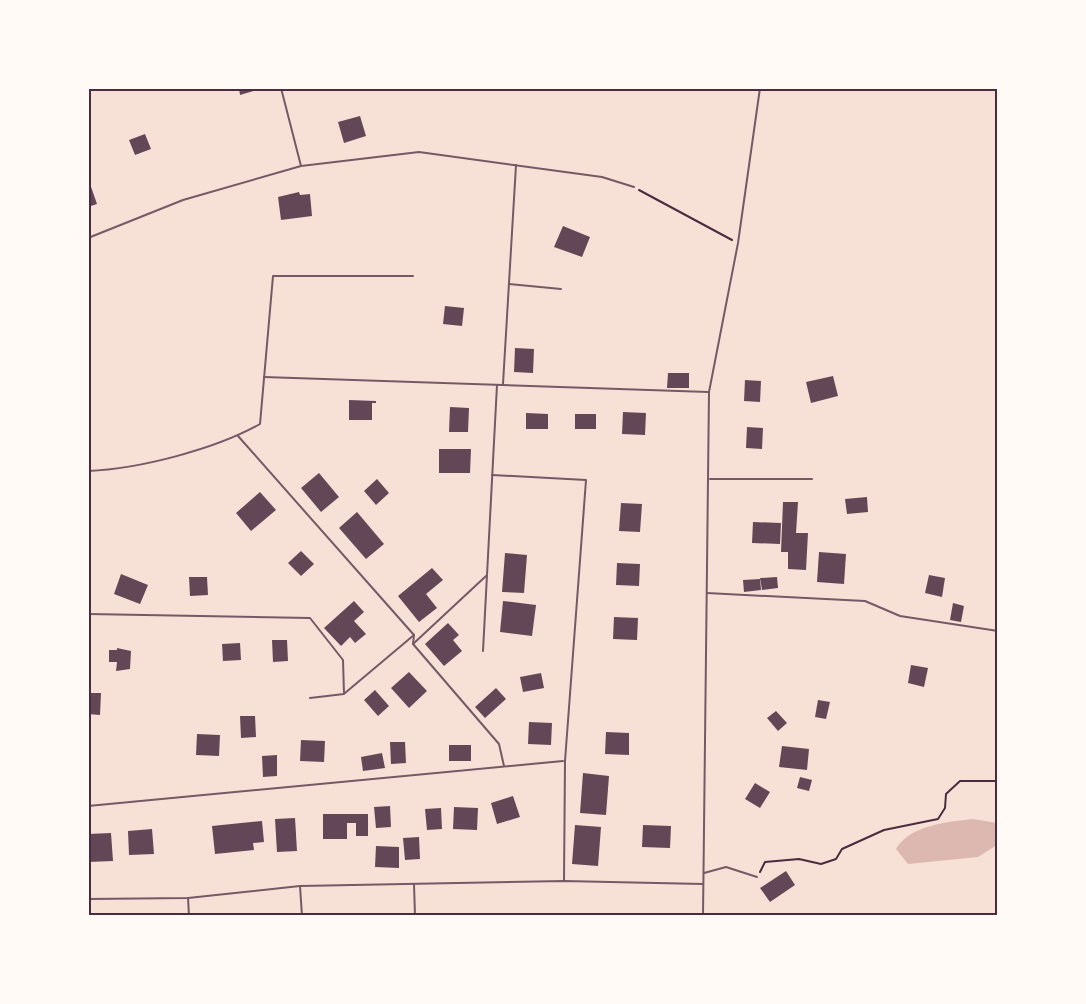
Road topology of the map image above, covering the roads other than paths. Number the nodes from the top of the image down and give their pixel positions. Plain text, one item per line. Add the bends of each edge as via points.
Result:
1 (281, 88) edge
2 (760, 88) edge
3 (516, 165) junction
4 (301, 166) junction
5 (634, 187) road end
6 (88, 238) edge
7 (413, 276) dead end
8 (509, 284) junction
9 (561, 288) dead end
10 (264, 377) junction
11 (497, 385) junction
12 (503, 385) junction
13 (709, 392) junction
14 (238, 436) junction
15 (88, 471) edge
16 (492, 475) junction
17 (709, 479) junction
18 (812, 479) dead end
19 (487, 575) junction
20 (707, 593) junction
21 (88, 614) edge
22 (998, 631) edge
23 (414, 635) junction
24 (413, 644) junction
25 (483, 651) dead end
26 (344, 694) junction
27 (310, 698) dead end
28 (565, 760) junction
29 (504, 766) junction
30 (88, 806) edge
31 (704, 873) junction
32 (757, 877) road end
33 (564, 882) junction
34 (414, 884) junction
35 (703, 884) junction
36 (300, 886) junction
37 (188, 898) junction
38 (88, 899) edge
39 (189, 915) edge
40 (302, 915) edge
41 (415, 915) edge
42 (703, 915) edge

1 - 4 lane
2 - 13 lane via 738,243
3 - 4 lane via 419,152
3 - 5 lane via 602,177
3 - 8 lane
4 - 6 lane via 183,200
7 - 10 lane via 273,276
8 - 9 lane
8 - 12 lane
10 - 11 lane
10 - 14 lane via 260,424
11 - 12 lane
11 - 16 lane
12 - 13 lane
13 - 17 lane
14 - 15 lane via 149,462
14 - 23 lane
16 - 19 lane
16 - 28 lane via 586,480
17 - 18 lane
17 - 20 lane
19 - 24 lane
19 - 25 lane
20 - 22 lane via 865,601 900,616
20 - 31 lane
21 - 26 lane via 310,618 343,660
23 - 24 lane
23 - 26 lane
24 - 29 lane via 499,744
26 - 27 lane
28 - 29 lane
28 - 33 lane
29 - 30 lane
31 - 32 lane via 726,867
31 - 35 lane
33 - 34 lane
33 - 35 lane
34 - 36 lane
34 - 41 lane
35 - 42 lane
36 - 37 lane
36 - 40 lane
37 - 38 lane
37 - 39 lane

